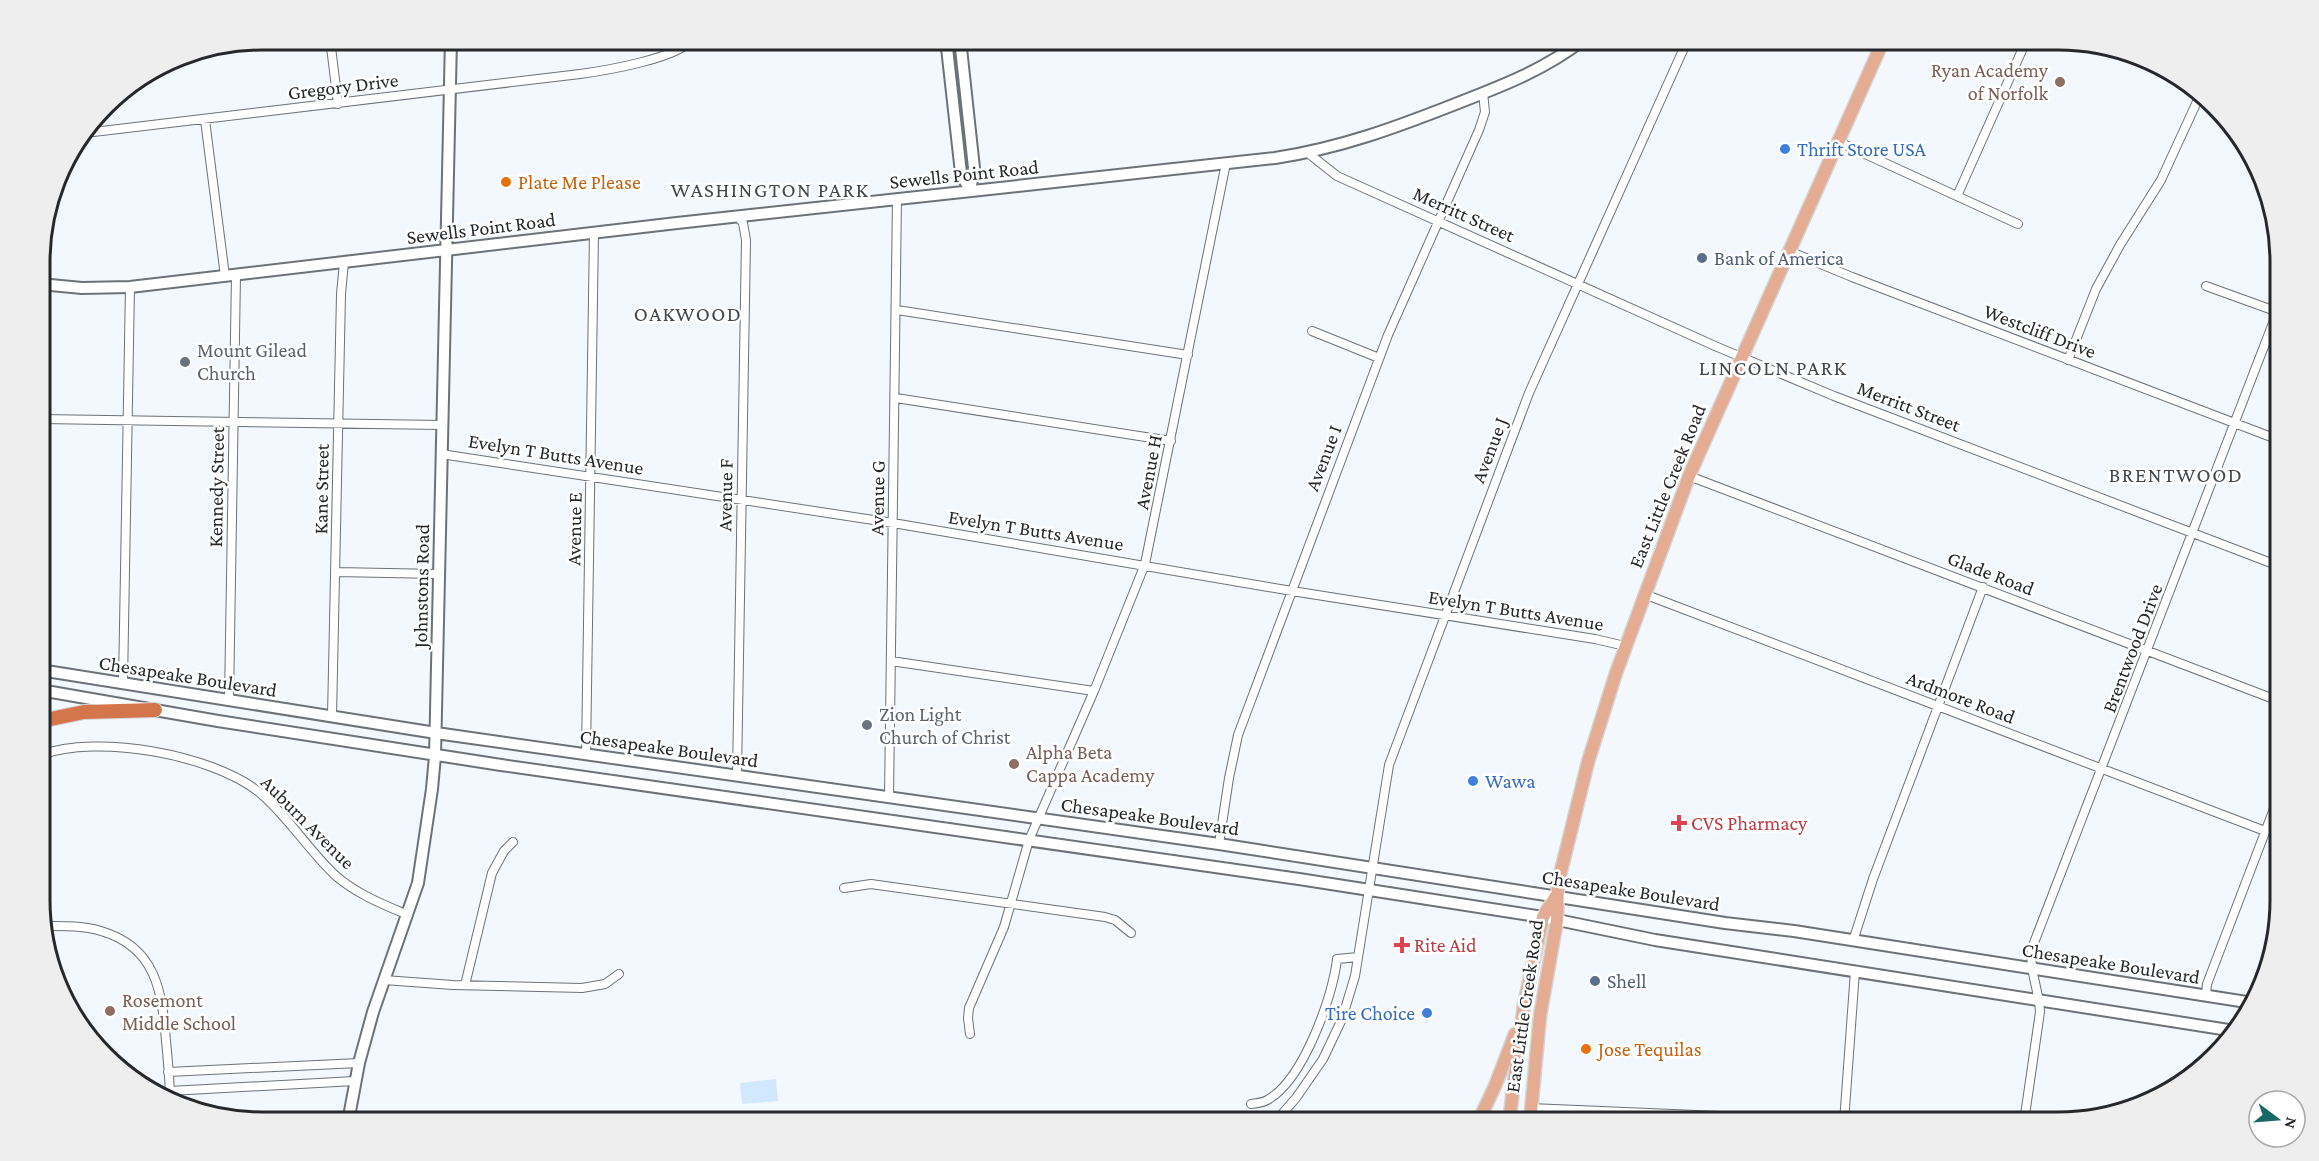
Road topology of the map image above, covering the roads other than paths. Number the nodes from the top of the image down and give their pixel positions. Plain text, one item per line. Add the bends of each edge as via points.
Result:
1 (331, 50) edge
2 (450, 50) edge
3 (677, 50) edge
4 (947, 50) edge
5 (961, 50) edge
6 (1567, 50) edge
7 (1683, 50) edge
8 (1879, 50) edge
9 (2022, 50) edge
10 (448, 90) junction
11 (1483, 93) junction
12 (2197, 102) edge
13 (338, 104) junction
14 (205, 120) junction
15 (94, 132) edge
16 (1839, 142) junction
17 (1308, 153) junction
18 (1226, 163) junction
19 (970, 191) junction
20 (1957, 196) junction
21 (897, 199) junction
22 (738, 217) junction
23 (1438, 221) junction
24 (2018, 224) dead end
25 (594, 233) junction
26 (446, 250) junction
27 (1789, 251) junction
28 (344, 262) junction
29 (231, 276) junction
30 (1578, 284) junction
31 (50, 285) edge
32 (2206, 286) dead end
33 (130, 287) junction
34 (2270, 308) edge
35 (897, 310) junction
36 (1312, 331) dead end
37 (2270, 332) edge
38 (1188, 355) junction
39 (1741, 357) junction
40 (1379, 358) junction
41 (2068, 360) junction
42 (896, 398) junction
43 (50, 419) edge
44 (128, 420) junction
45 (234, 422) junction
46 (338, 423) junction
47 (2235, 423) junction
48 (442, 425) junction
49 (2270, 437) edge
50 (1171, 441) junction
51 (441, 454) junction
52 (591, 476) junction
53 (1689, 476) junction
54 (742, 500) junction
55 (893, 523) junction
56 (2194, 533) junction
57 (2270, 563) edge
58 (1145, 564) junction
59 (336, 572) junction
60 (440, 574) junction
61 (1983, 587) junction
62 (1292, 591) junction
63 (1644, 594) junction
64 (1445, 616) junction
65 (1625, 646) junction
66 (2148, 651) junction
67 (891, 661) junction
68 (50, 672) edge
69 (123, 683) junction
70 (1094, 691) junction
71 (50, 692) edge
72 (2270, 698) edge
73 (229, 700) junction
74 (1937, 706) junction
75 (155, 711) junction
76 (332, 716) junction
77 (50, 719) edge
78 (436, 733) junction
79 (50, 753) edge
80 (586, 754) junction
81 (435, 756) junction
82 (2103, 769) junction
83 (737, 776) junction
84 (889, 798) junction
85 (1039, 818) junction
86 (2270, 818) edge
87 (2265, 831) junction
88 (1029, 840) junction
89 (513, 842) dead end
90 (1219, 844) junction
91 (1373, 867) junction
92 (844, 888) dead end
93 (1369, 890) junction
94 (1556, 896) junction
95 (1012, 903) junction
96 (408, 915) junction
97 (1543, 917) junction
98 (1557, 920) junction
99 (51, 927) edge
100 (1131, 933) dead end
101 (1853, 941) junction
102 (1358, 957) junction
103 (2031, 969) junction
104 (1855, 971) junction
105 (619, 974) dead end
106 (384, 980) junction
107 (465, 986) junction
108 (2206, 996) junction
109 (2040, 1000) junction
110 (2243, 1002) edge
111 (1524, 1005) junction
112 (2226, 1029) edge
113 (970, 1034) dead end
114 (359, 1063) junction
115 (168, 1072) junction
116 (355, 1081) junction
117 (170, 1091) joint
118 (1251, 1104) dead end
119 (1530, 1108) junction
120 (350, 1112) edge
121 (1283, 1112) edge
122 (1483, 1112) edge
123 (1510, 1112) edge
124 (1530, 1112) edge
125 (1627, 1112) edge
126 (1845, 1112) edge
127 (2025, 1112) edge

1 - 13 street
2 - 10 main road, Johnstons Road
3 - 10 street, Gregory Drive via 605,70
4 - 19 main road via 961,173
5 - 19 main road via 974,168
6 - 11 main road, Sewells Point Road via 1537,70
7 - 30 street, Avenue J
8 - 16 main road, East Little Creek Road
9 - 20 street
10 - 13 street, Gregory Drive
10 - 26 main road, Johnstons Road
11 - 17 main road, Sewells Point Road via 1380,133
11 - 23 street, Avenue I via 1485,112 1479,130
12 - 41 street via 2162,180 2096,289
13 - 14 street, Gregory Drive
14 - 15 street, Gregory Drive
14 - 29 street, Kennedy Street
16 - 20 street
16 - 27 main road, East Little Creek Road
17 - 18 main road, Sewells Point Road
17 - 23 street, Merritt Street via 1337,176
18 - 19 main road, Sewells Point Road
18 - 38 street, Avenue H
19 - 21 main road, Sewells Point Road
20 - 24 street
21 - 22 main road, Sewells Point Road
21 - 35 street, Avenue G
22 - 25 main road, Sewells Point Road
22 - 54 street, Avenue F via 745,229
23 - 30 street, Merritt Street
23 - 40 street, Avenue I
25 - 26 main road, Sewells Point Road
25 - 52 street, Avenue E
26 - 28 main road, Sewells Point Road
26 - 48 main road, Johnstons Road
27 - 39 main road, East Little Creek Road
27 - 41 street, Westcliff Drive
28 - 29 main road, Sewells Point Road
28 - 46 street, Kane Street
29 - 33 main road, Sewells Point Road
29 - 45 street, Kennedy Street
30 - 39 street, Merritt Street
30 - 64 street, Avenue J via 1529,393
31 - 33 main road, Sewells Point Road
32 - 34 street
33 - 44 street
35 - 38 street
35 - 42 street, Avenue G
36 - 40 street
37 - 47 street, Brentwood Drive
38 - 50 street, Avenue H
39 - 53 main road, East Little Creek Road
39 - 56 street, Merritt Street
40 - 62 street, Avenue I
41 - 47 street, Westcliff Drive
42 - 50 street
42 - 55 street, Avenue G
43 - 44 street, Evelyn T Butts Avenue
44 - 45 street, Evelyn T Butts Avenue
44 - 69 street
45 - 46 street, Evelyn T Butts Avenue
45 - 73 street, Kennedy Street
46 - 48 street, Evelyn T Butts Avenue
46 - 59 street, Kane Street
47 - 49 street, Westcliff Drive
47 - 56 street, Brentwood Drive
48 - 51 main road, Johnstons Road
50 - 58 street, Avenue H
51 - 52 street, Evelyn T Butts Avenue
51 - 60 main road, Johnstons Road
52 - 54 street, Evelyn T Butts Avenue
52 - 80 street, Avenue E
53 - 61 street, Glade Road
53 - 63 main road, East Little Creek Road
54 - 55 street, Evelyn T Butts Avenue
54 - 83 street, Avenue F
55 - 58 street, Evelyn T Butts Avenue
55 - 67 street, Avenue G
56 - 57 street, Merritt Street
56 - 66 street, Brentwood Drive
58 - 62 street, Evelyn T Butts Avenue
58 - 70 street, Avenue H
59 - 60 street
59 - 76 street, Kane Street
60 - 78 main road, Johnstons Road
61 - 66 street, Glade Road
61 - 74 street
62 - 64 street, Evelyn T Butts Avenue
62 - 90 street, Avenue I via 1238,735
63 - 65 main road, East Little Creek Road
63 - 74 street, Ardmore Road
64 - 65 street, Evelyn T Butts Avenue
64 - 91 street, Avenue J via 1389,765
65 - 94 main road, East Little Creek Road via 1584,776
66 - 72 street, Glade Road
66 - 82 street, Brentwood Drive
67 - 70 street
67 - 84 street, Avenue G
68 - 69 main road, Chesapeake Boulevard
69 - 73 main road, Chesapeake Boulevard
70 - 85 street, Avenue H
71 - 75 main road, Chesapeake Boulevard
73 - 76 main road, Chesapeake Boulevard
74 - 82 street, Ardmore Road
74 - 101 street
75 - 77 highway via 84,712
75 - 81 main road, Chesapeake Boulevard
76 - 78 main road, Chesapeake Boulevard
78 - 80 main road, Chesapeake Boulevard
78 - 81 main road, Johnstons Road
79 - 96 street, Auburn Avenue via 67,748 118,747 179,757 222,771 249,785 272,804 335,875 374,901
80 - 83 main road, Chesapeake Boulevard
81 - 88 main road, Chesapeake Boulevard
81 - 96 main road, Johnstons Road via 422,863
82 - 87 street, Ardmore Road
82 - 103 street, Brentwood Drive via 2032,948
83 - 84 main road, Chesapeake Boulevard
84 - 85 main road, Chesapeake Boulevard
85 - 88 street, Avenue H
85 - 90 main road, Chesapeake Boulevard
86 - 87 street
87 - 108 street via 2207,984
88 - 93 main road, Chesapeake Boulevard
88 - 95 street, Avenue H
89 - 107 street via 492,873
90 - 91 main road, Chesapeake Boulevard
91 - 93 street, Avenue J
91 - 94 main road, Chesapeake Boulevard
92 - 95 street via 871,884
93 - 97 main road, Chesapeake Boulevard
93 - 102 street, Avenue J
94 - 97 main road, East Little Creek Road
94 - 98 main road, East Little Creek Road
94 - 101 main road, Chesapeake Boulevard
95 - 100 street via 1105,917
95 - 113 street, Avenue H via 969,1008
96 - 106 main road, Johnstons Road
97 - 98 main road, Chesapeake Boulevard
97 - 111 main road, East Little Creek Road
98 - 104 main road, Chesapeake Boulevard via 1655,940
98 - 119 main road, East Little Creek Road via 1540,1016
99 - 115 street via 99,930 128,943 140,955 153,973 163,1000
101 - 103 main road, Chesapeake Boulevard
102 - 118 street via 1337,959 1331,994 1308,1048 1279,1092
102 - 121 street, Avenue J via 1331,1045 1310,1080
103 - 108 main road, Chesapeake Boulevard
103 - 109 street, Brentwood Drive
104 - 109 main road, Chesapeake Boulevard
104 - 126 street
105 - 107 street via 605,984 582,988
106 - 107 street
106 - 114 main road, Johnstons Road
108 - 110 main road, Chesapeake Boulevard
109 - 112 main road, Chesapeake Boulevard
109 - 127 street
111 - 122 main road
111 - 123 main road, East Little Creek Road
114 - 115 street
114 - 116 main road, Johnstons Road
115 - 117 street
116 - 117 street
116 - 120 main road, Johnstons Road
119 - 124 main road, East Little Creek Road
119 - 125 street

